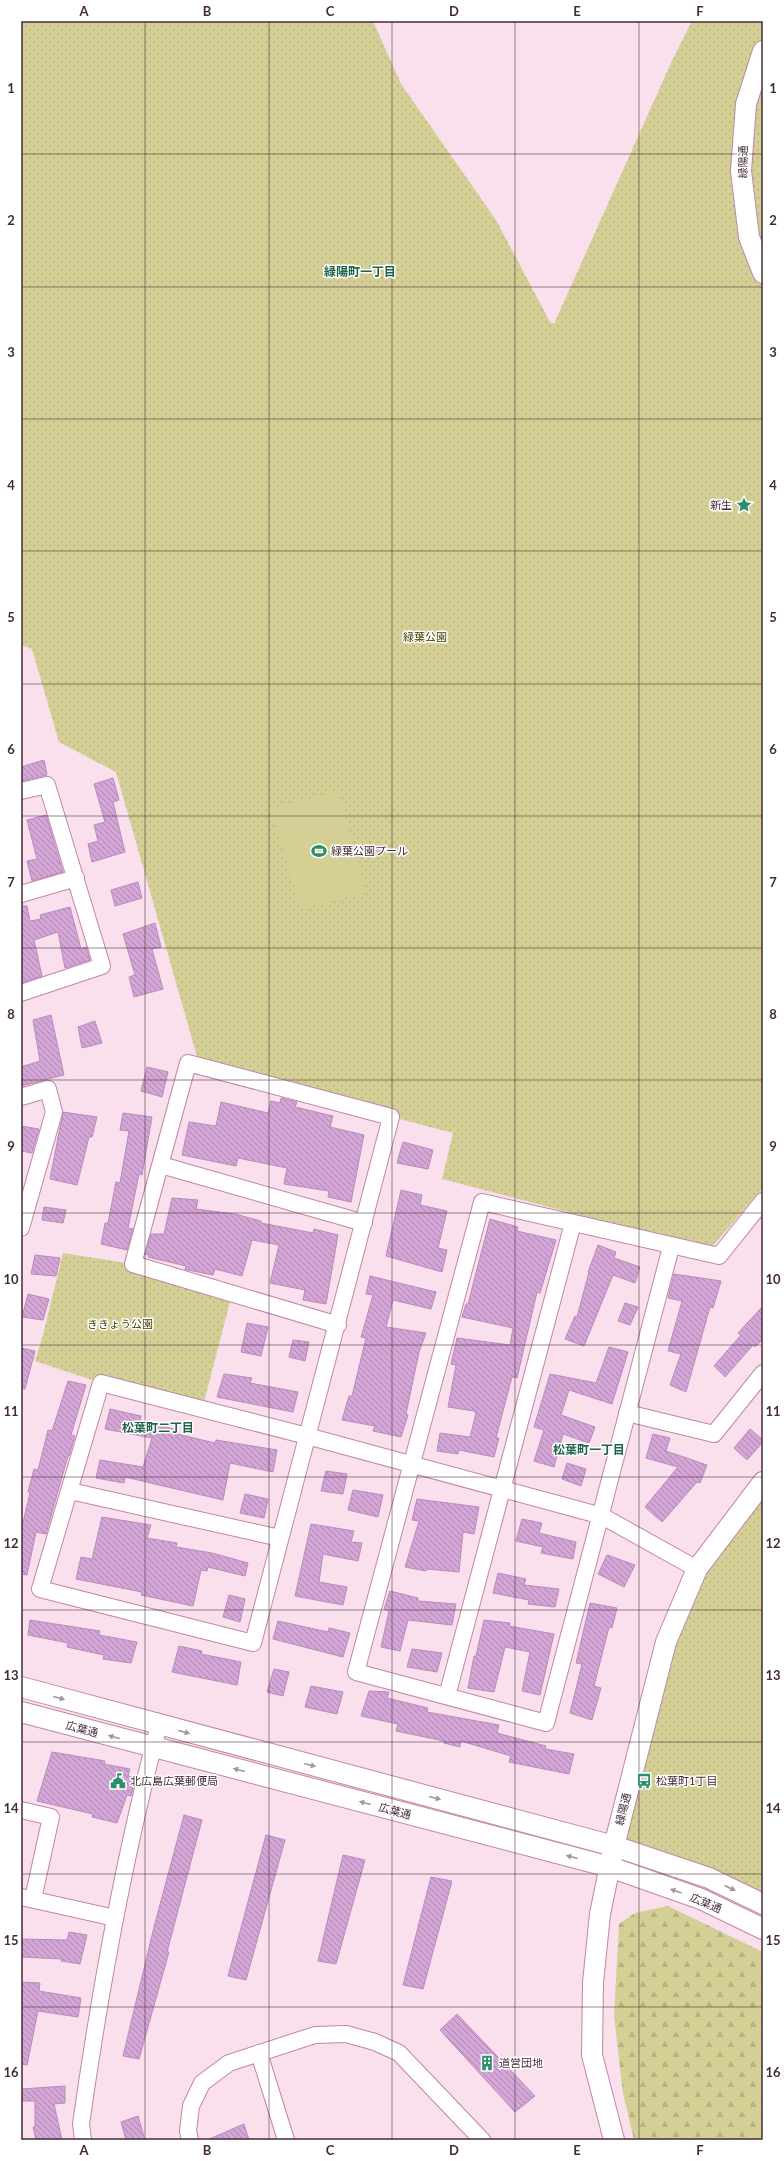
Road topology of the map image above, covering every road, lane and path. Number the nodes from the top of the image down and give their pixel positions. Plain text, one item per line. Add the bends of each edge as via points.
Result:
1 (763, 51) edge
2 (763, 273) edge
3 (21, 790) edge
4 (76, 878) junction
5 (21, 894) edge
6 (21, 992) edge
7 (21, 1097) edge
8 (161, 1165) junction
9 (763, 1201) edge
10 (364, 1222) junction
11 (573, 1223) junction
12 (21, 1228) edge
13 (671, 1247) junction
14 (338, 1325) junction
15 (763, 1372) edge
16 (627, 1413) junction
17 (306, 1436) junction
18 (412, 1464) junction
19 (763, 1482) edge
20 (501, 1490) junction
21 (70, 1491) junction
22 (602, 1516) junction
23 (280, 1538) junction
24 (697, 1569) junction
25 (21, 1688) edge
26 (447, 1696) junction
27 (21, 1712) edge
28 (159, 1725) junction
29 (153, 1748) junction
30 (21, 1810) edge
31 (614, 1846) junction
32 (610, 1867) junction
33 (27, 1898) edge
34 (763, 1904) edge
35 (115, 1918) junction
36 (763, 1929) edge
37 (259, 2053) junction
38 (83, 2140) edge
39 (190, 2140) edge
40 (286, 2140) edge
41 (482, 2140) edge
42 (614, 2140) edge

1 - 2 street, 緑陽通 via 746,104 741,170 749,237
3 - 4 street via 47,785
4 - 5 street
4 - 6 street via 102,966
7 - 12 street via 48,1089 54,1112
8 - 10 street
8 - 10 street via 188,1063 391,1117
8 - 14 street via 133,1264
9 - 13 street via 719,1256
10 - 14 street
11 - 13 street
11 - 18 street via 482,1202
11 - 20 street
13 - 16 street
14 - 17 street
15 - 16 street via 714,1434
16 - 22 street
17 - 18 street
17 - 21 street via 101,1383
17 - 23 street
18 - 20 street
18 - 26 street via 356,1672
19 - 24 street, 緑陽通
20 - 22 street
20 - 26 street
21 - 23 street
21 - 23 street via 40,1590 253,1643
22 - 24 street
22 - 26 street via 546,1723
24 - 31 street, 緑陽通 via 666,1642
25 -> 28 street, 広葉通
29 -> 27 street, 広葉通
28 - 29 street
28 -> 31 street, 広葉通
32 -> 29 street, 広葉通
29 - 35 street
30 - 33 street via 51,1817
31 - 32 street, 緑陽通
31 -> 34 street, 広葉通 via 709,1878
36 -> 32 street, 広葉通 via 701,1900
32 - 42 street, 緑陽通 via 600,1914 592,2055
33 - 35 street
35 - 38 street via 94,2030 81,2124
37 - 39 street via 229,2063 202,2082 191,2106 188,2131
37 - 40 street
37 - 41 street via 315,2035 346,2034 375,2042 400,2053

